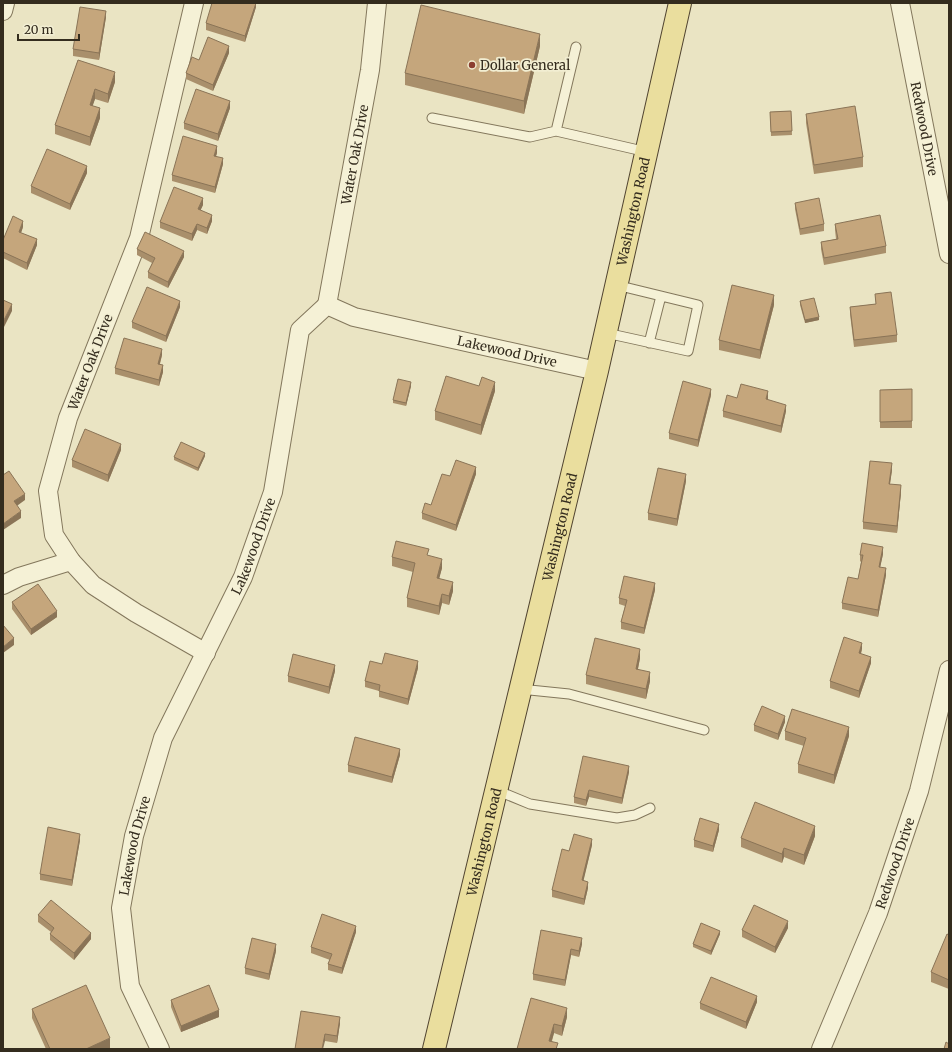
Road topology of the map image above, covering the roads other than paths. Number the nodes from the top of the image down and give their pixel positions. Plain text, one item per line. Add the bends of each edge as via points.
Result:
1 (5, 3) edge
2 (194, 3) edge
3 (376, 3) edge
4 (680, 3) edge
5 (900, 3) edge
6 (3, 10) edge
7 (576, 46) dead end
8 (432, 118) dead end
9 (556, 131) junction
10 (646, 152) junction
11 (949, 254) edge
12 (616, 285) junction
13 (661, 296) junction
14 (327, 305) junction
15 (606, 333) junction
16 (649, 343) junction
17 (597, 371) junction
18 (71, 561) junction
19 (3, 585) edge
20 (206, 653) junction
21 (949, 670) edge
22 (520, 689) junction
23 (946, 699) edge
24 (704, 730) dead end
25 (496, 790) junction
26 (650, 808) dead end
27 (160, 1049) edge
28 (434, 1049) edge
29 (821, 1049) edge

1 - 6 street
2 - 18 street, Water Oak Drive via 139,238 68,418 48,491 54,535
3 - 14 street, Water Oak Drive via 370,70
4 - 10 main road, Washington Road
5 - 11 street, Redwood Drive
7 - 9 lane
8 - 9 lane via 530,137
9 - 10 lane
10 - 12 main road, Washington Road
12 - 13 lane
12 - 15 main road, Washington Road
13 - 16 lane
13 - 16 lane via 698,305 688,351
14 - 17 street, Lakewood Drive via 354,317
14 - 20 street, Lakewood Drive via 300,330 273,492 243,577
15 - 16 lane
15 - 17 main road, Washington Road
17 - 22 main road, Washington Road
18 - 19 street via 19,577
18 - 20 street, Water Oak Drive via 93,585
20 - 27 street, Lakewood Drive via 163,738 134,836 121,908 130,986
21 - 23 street, Redwood Drive
22 - 24 lane via 569,694
22 - 25 main road, Washington Road
23 - 29 street, Redwood Drive via 919,791 878,913
25 - 26 lane via 530,804 618,818 635,815
25 - 28 main road, Washington Road

